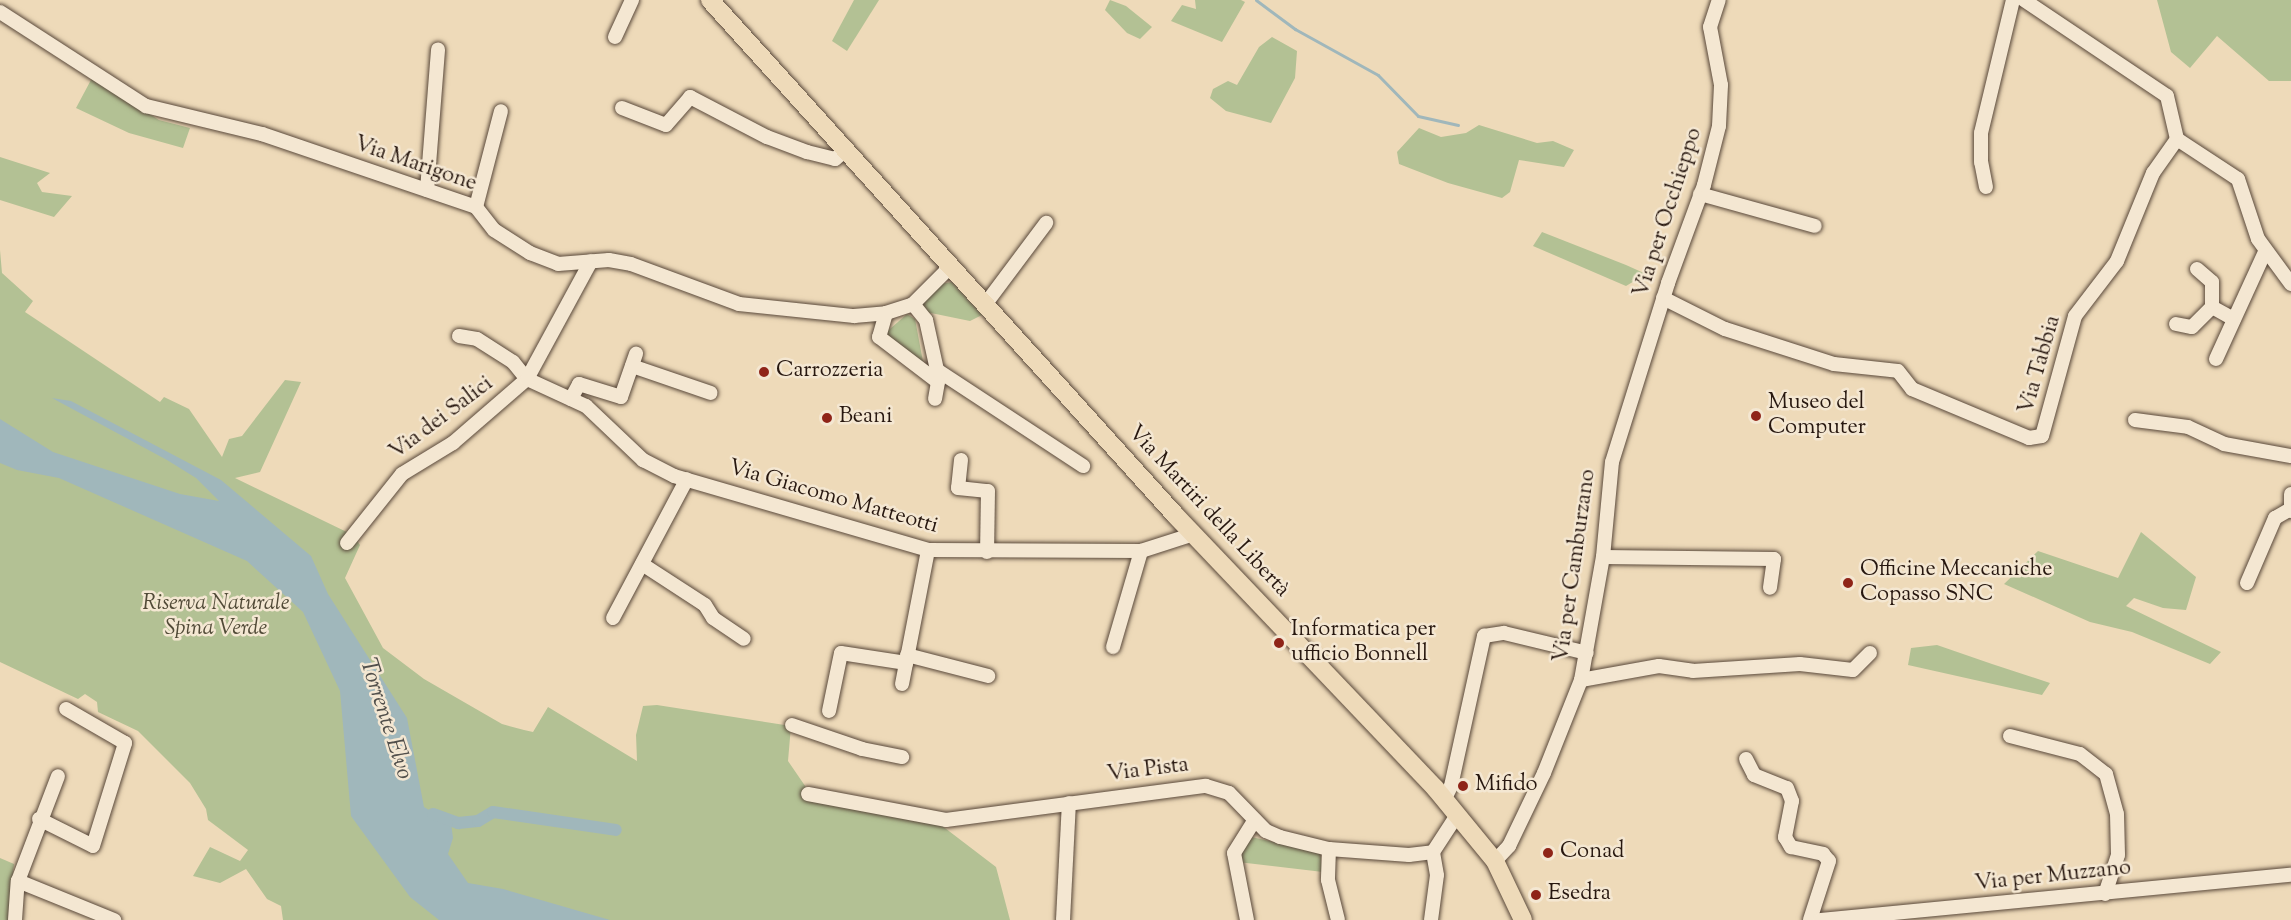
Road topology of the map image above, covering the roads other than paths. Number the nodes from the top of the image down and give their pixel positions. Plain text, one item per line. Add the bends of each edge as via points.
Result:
1 (633, 0) edge
2 (710, 0) edge
3 (1719, 0) edge
4 (2013, 0) edge
5 (2024, 0) edge
6 (0, 12) edge
7 (615, 37) dead end
8 (438, 49) dead end
9 (622, 108) dead end
10 (501, 111) dead end
11 (2176, 139) junction
12 (843, 149) junction
13 (1986, 187) dead end
14 (427, 190) junction
15 (1700, 194) junction
16 (476, 207) junction
17 (1046, 224) dead end
18 (1815, 226) dead end
19 (2265, 252) junction
20 (591, 261) junction
21 (950, 267) junction
22 (2197, 269) dead end
23 (2291, 284) edge
24 (1663, 298) junction
25 (987, 302) junction
26 (913, 304) junction
27 (2212, 307) junction
28 (886, 313) junction
29 (2234, 319) junction
30 (2176, 324) dead end
31 (459, 336) dead end
32 (2216, 359) dead end
33 (527, 379) junction
34 (711, 393) dead end
35 (571, 399) junction
36 (935, 399) dead end
37 (2134, 420) dead end
38 (1618, 436) joint
39 (2291, 456) edge
40 (962, 460) dead end
41 (1083, 466) dead end
42 (687, 479) junction
43 (2291, 494) edge
44 (2290, 511) edge
45 (1194, 534) junction
46 (347, 543) dead end
47 (928, 550) junction
48 (1141, 551) junction
49 (987, 552) junction
50 (1603, 557) junction
51 (642, 564) junction
52 (2247, 582) dead end
53 (1770, 588) dead end
54 (613, 618) dead end
55 (744, 639) dead end
56 (1113, 647) dead end
57 (1870, 652) dead end
58 (1587, 653) junction
59 (906, 659) junction
60 (988, 676) dead end
61 (1581, 680) junction
62 (902, 684) dead end
63 (66, 709) dead end
64 (829, 711) dead end
65 (792, 725) dead end
66 (2010, 736) dead end
67 (902, 757) dead end
68 (1746, 759) dead end
69 (58, 776) dead end
70 (808, 794) dead end
71 (1444, 800) junction
72 (1069, 803) junction
73 (1457, 815) junction
74 (39, 819) junction
75 (1255, 820) junction
76 (1329, 849) junction
77 (1433, 852) junction
78 (1495, 861) junction
79 (2291, 875) edge
80 (18, 881) junction
81 (2105, 894) junction
82 (15, 920) edge
83 (114, 920) edge
84 (1063, 920) edge
85 (1247, 920) edge
86 (1338, 920) edge
87 (1431, 920) edge
88 (1524, 920) edge
89 (1810, 920) edge
90 (1820, 920) edge

1 - 7 street
2 - 12 main road, Via Martiri della Libertà
3 - 15 street, Via per Occhieppo via 1710,27 1719,65 1722,106
4 - 13 street via 1981,134
5 - 11 street via 2167,96
6 - 14 street, Via Marigone via 146,106 262,134
8 - 14 street
9 - 12 street via 662,126 671,121 690,97 767,137 807,152 835,159
10 - 16 street
11 - 19 street via 2238,179
11 - 24 street, Via Tabbia via 2152,173 2117,261 2075,316 2042,436 2029,438 1912,389 1898,371 1834,364 1725,329
12 - 21 main road, Via Martiri della Libertà
14 - 16 street, Via Marigone
15 - 18 street
15 - 24 street, Via per Occhieppo
16 - 20 street, Via Marigone via 494,230 530,252 558,264
17 - 25 street
19 - 23 street
19 - 29 street
20 - 28 street, Via Marigone via 631,264 739,304 854,315
20 - 33 street, Via dei Salici
21 - 25 main road, Via Martiri della Libertà
21 - 26 street, Via Marigone
22 - 27 street via 2212,282
24 - 38 street, Via per Occhieppo
25 - 45 main road, Via Martiri della Libertà
26 - 28 street, Via Marigone
26 - 41 street via 926,320 937,370
27 - 29 street
27 - 30 street via 2192,327
28 - 36 street via 879,337 938,382
29 - 32 street
31 - 33 street via 477,339 513,362
33 - 35 street, Via Giacomo Matteotti
33 - 46 street, Via dei Salici via 453,442 402,474
34 - 35 street via 634,360 621,397 579,384
35 - 42 street, Via Giacomo Matteotti via 586,406 643,460
37 - 39 street via 2188,427 2224,444
38 - 50 street, Via per Camburzano
40 - 49 street via 957,488 988,490
42 - 47 street, Via Giacomo Matteotti
42 - 51 street
43 - 44 street
44 - 52 street via 2275,518
45 - 48 street, Via Giacomo Matteotti
45 - 71 main road, Via Martiri della Libertà
47 - 49 street, Via Giacomo Matteotti
47 - 59 street
48 - 49 street, Via Giacomo Matteotti
48 - 56 street
50 - 53 street via 1774,559
50 - 58 street, Via per Camburzano
51 - 54 street
51 - 55 street via 705,605 713,618
57 - 61 street via 1852,670 1800,664 1693,671 1659,666
58 - 61 street, Via per Camburzano
58 - 71 street via 1504,633 1484,636 1451,786
59 - 60 street
59 - 62 street
59 - 64 street via 841,653
61 - 78 street, Via per Camburzano via 1544,773 1509,846
63 - 74 street via 125,743 93,846
65 - 67 street via 862,749
66 - 81 street via 2080,754 2106,774 2117,813 2118,855
68 - 89 street via 1754,775 1787,788 1792,801 1785,837 1791,847 1823,854 1829,861
69 - 74 street
70 - 72 street, Via Pista via 933,820
71 - 73 main road, Via Martiri della Libertà
72 - 75 street, Via Pista via 1206,786 1228,793
72 - 84 street
73 - 77 street
73 - 78 main road, Via Martiri della Libertà
74 - 80 street
75 - 76 street, Via Pista via 1280,837
75 - 85 street via 1234,853
76 - 77 street, Via Pista via 1408,855
76 - 86 street via 1328,880
77 - 87 street via 1437,874
78 - 88 main road, Via Martiri della Libertà
79 - 81 street, Via per Muzzano
80 - 82 street
80 - 83 street
81 - 90 street, Via per Muzzano

